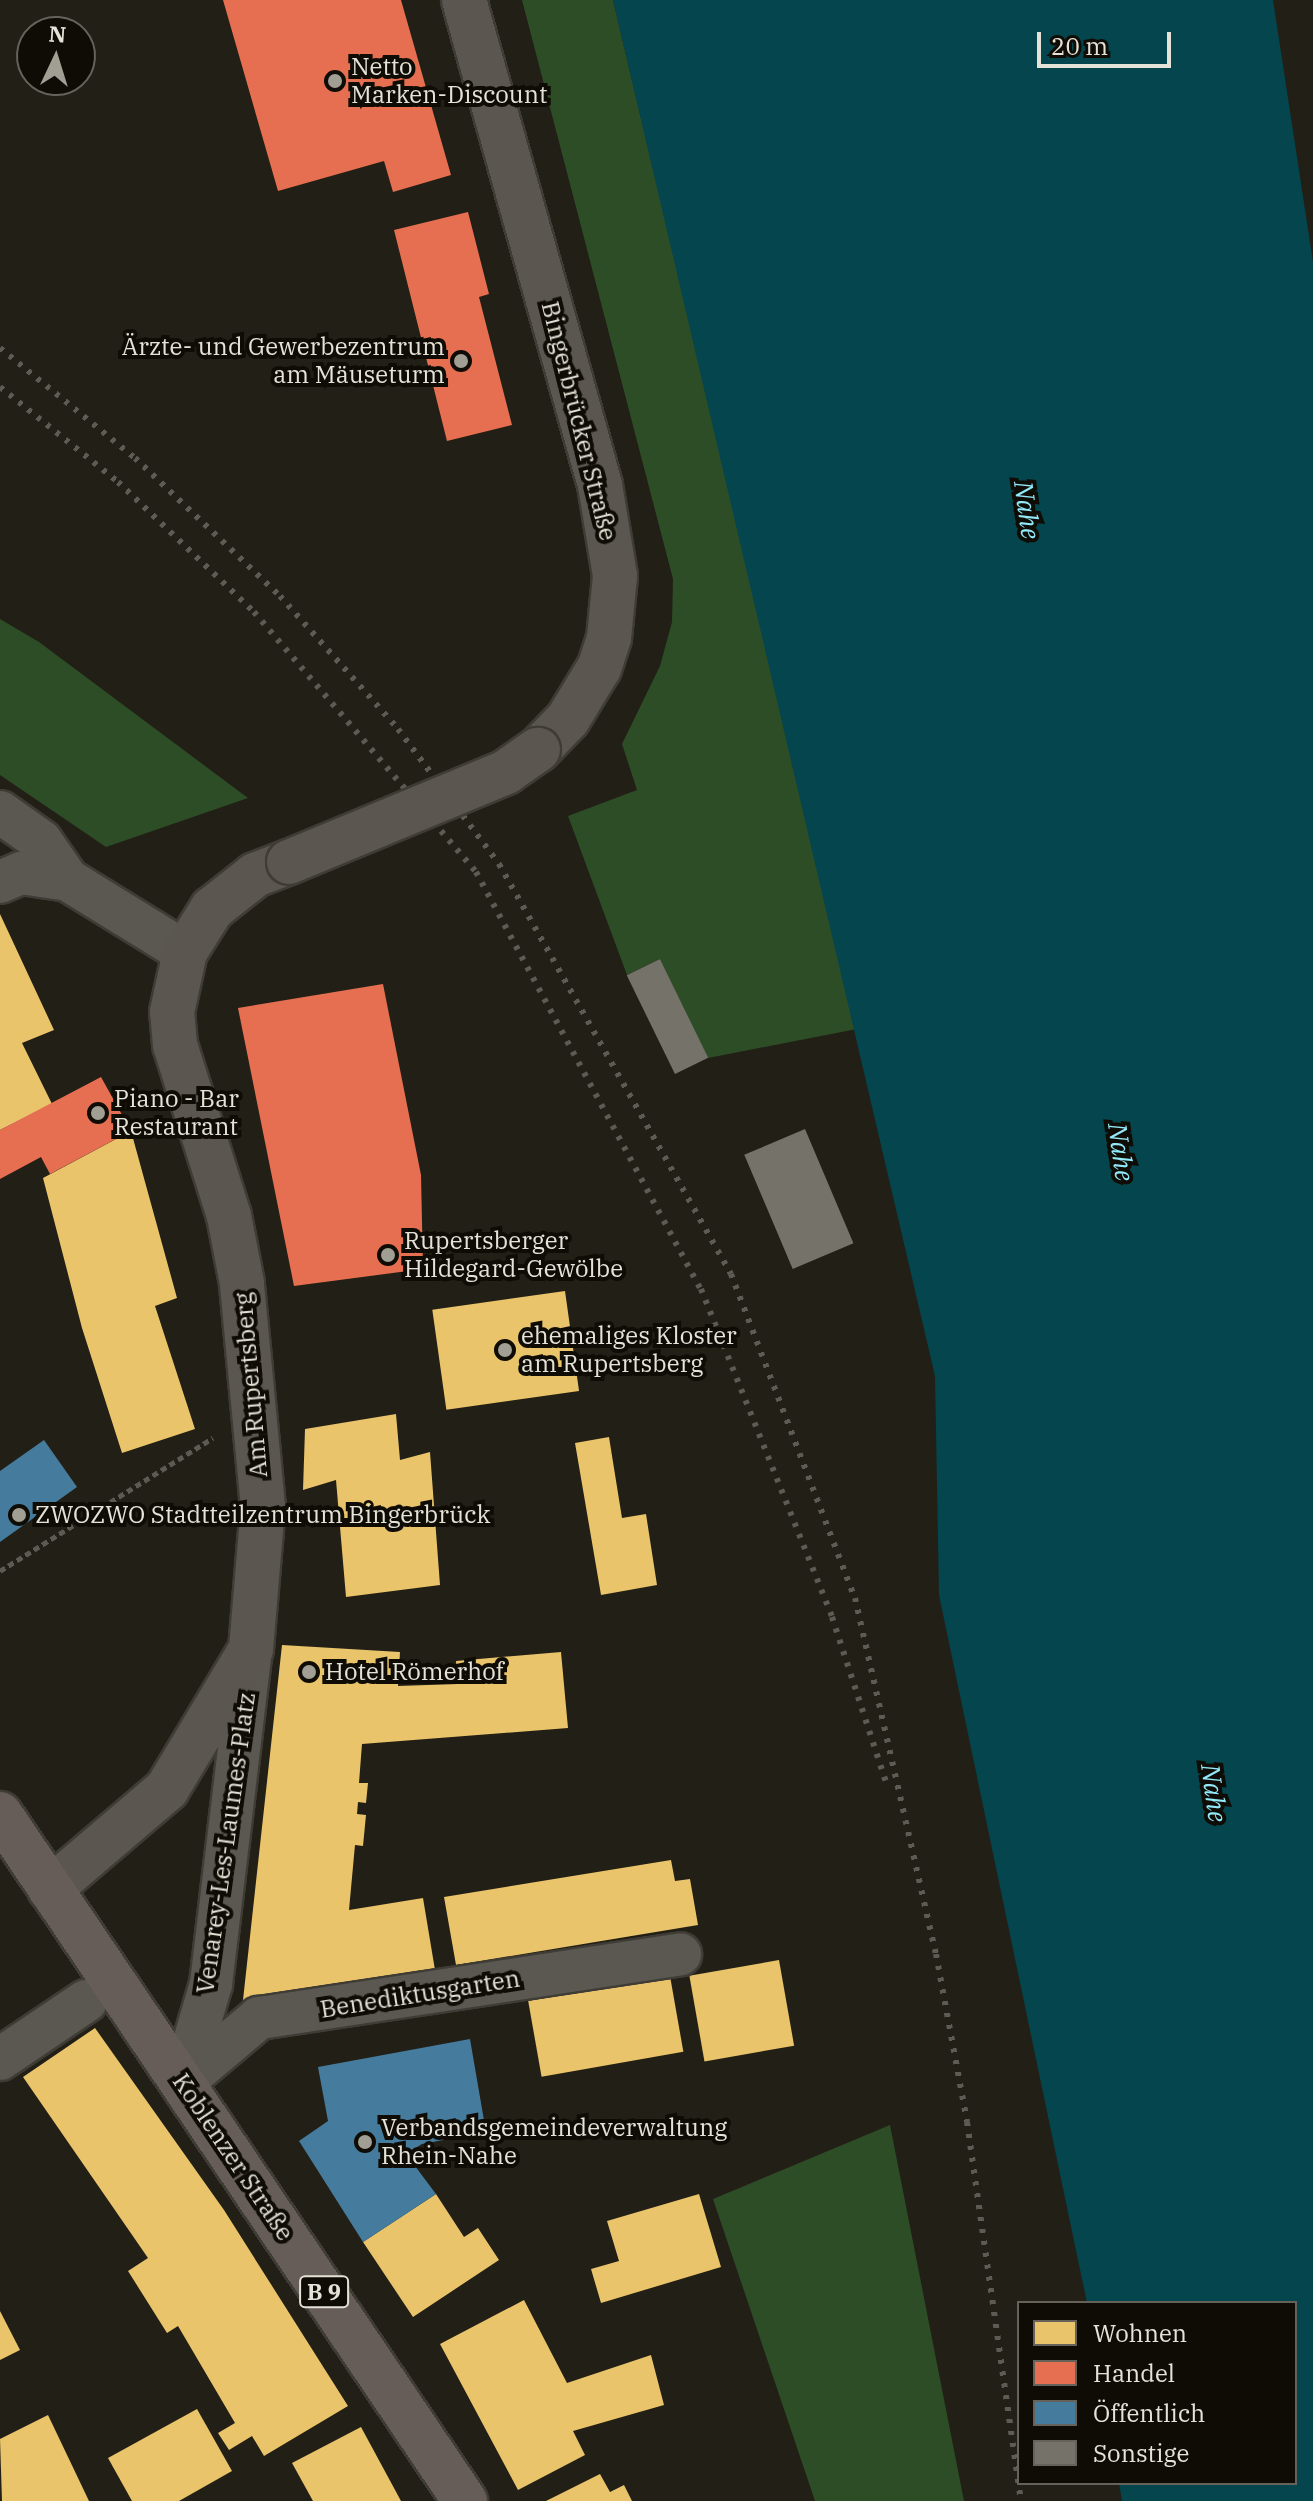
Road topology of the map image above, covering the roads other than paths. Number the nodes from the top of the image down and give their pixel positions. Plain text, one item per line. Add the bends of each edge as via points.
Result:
1 (464, 0) edge
2 (0, 812) edge
3 (68, 880) junction
4 (0, 882) edge
5 (185, 952) junction
6 (251, 1649) junction
7 (0, 1814) edge
8 (50, 1889) junction
9 (680, 1954) dead end
10 (86, 2001) dead end
11 (0, 2059) edge
12 (182, 2083) junction
13 (465, 2501) edge

1 - 5 main road, Bingerbrücker Straße, bridge via 600,485 615,576 609,638 599,668 568,719 538,750 506,772 229,892
2 - 3 street via 41,841
3 - 4 street via 21,873
3 - 5 street
5 - 6 main road, Am Rupertsberg via 172,1012 175,1045 229,1216 242,1283 255,1412 263,1507
6 - 8 main road, Am Rupertsberg via 167,1789
6 - 12 street, Venarey-Les-Laumes-Platz via 211,1984
7 - 8 main road, Koblenzer Straße / B 9
8 - 12 main road, Koblenzer Straße / B 9
9 - 12 street, Benediktusgarten via 259,2018
10 - 11 street
12 - 13 main road, Koblenzer Straße / B 9

